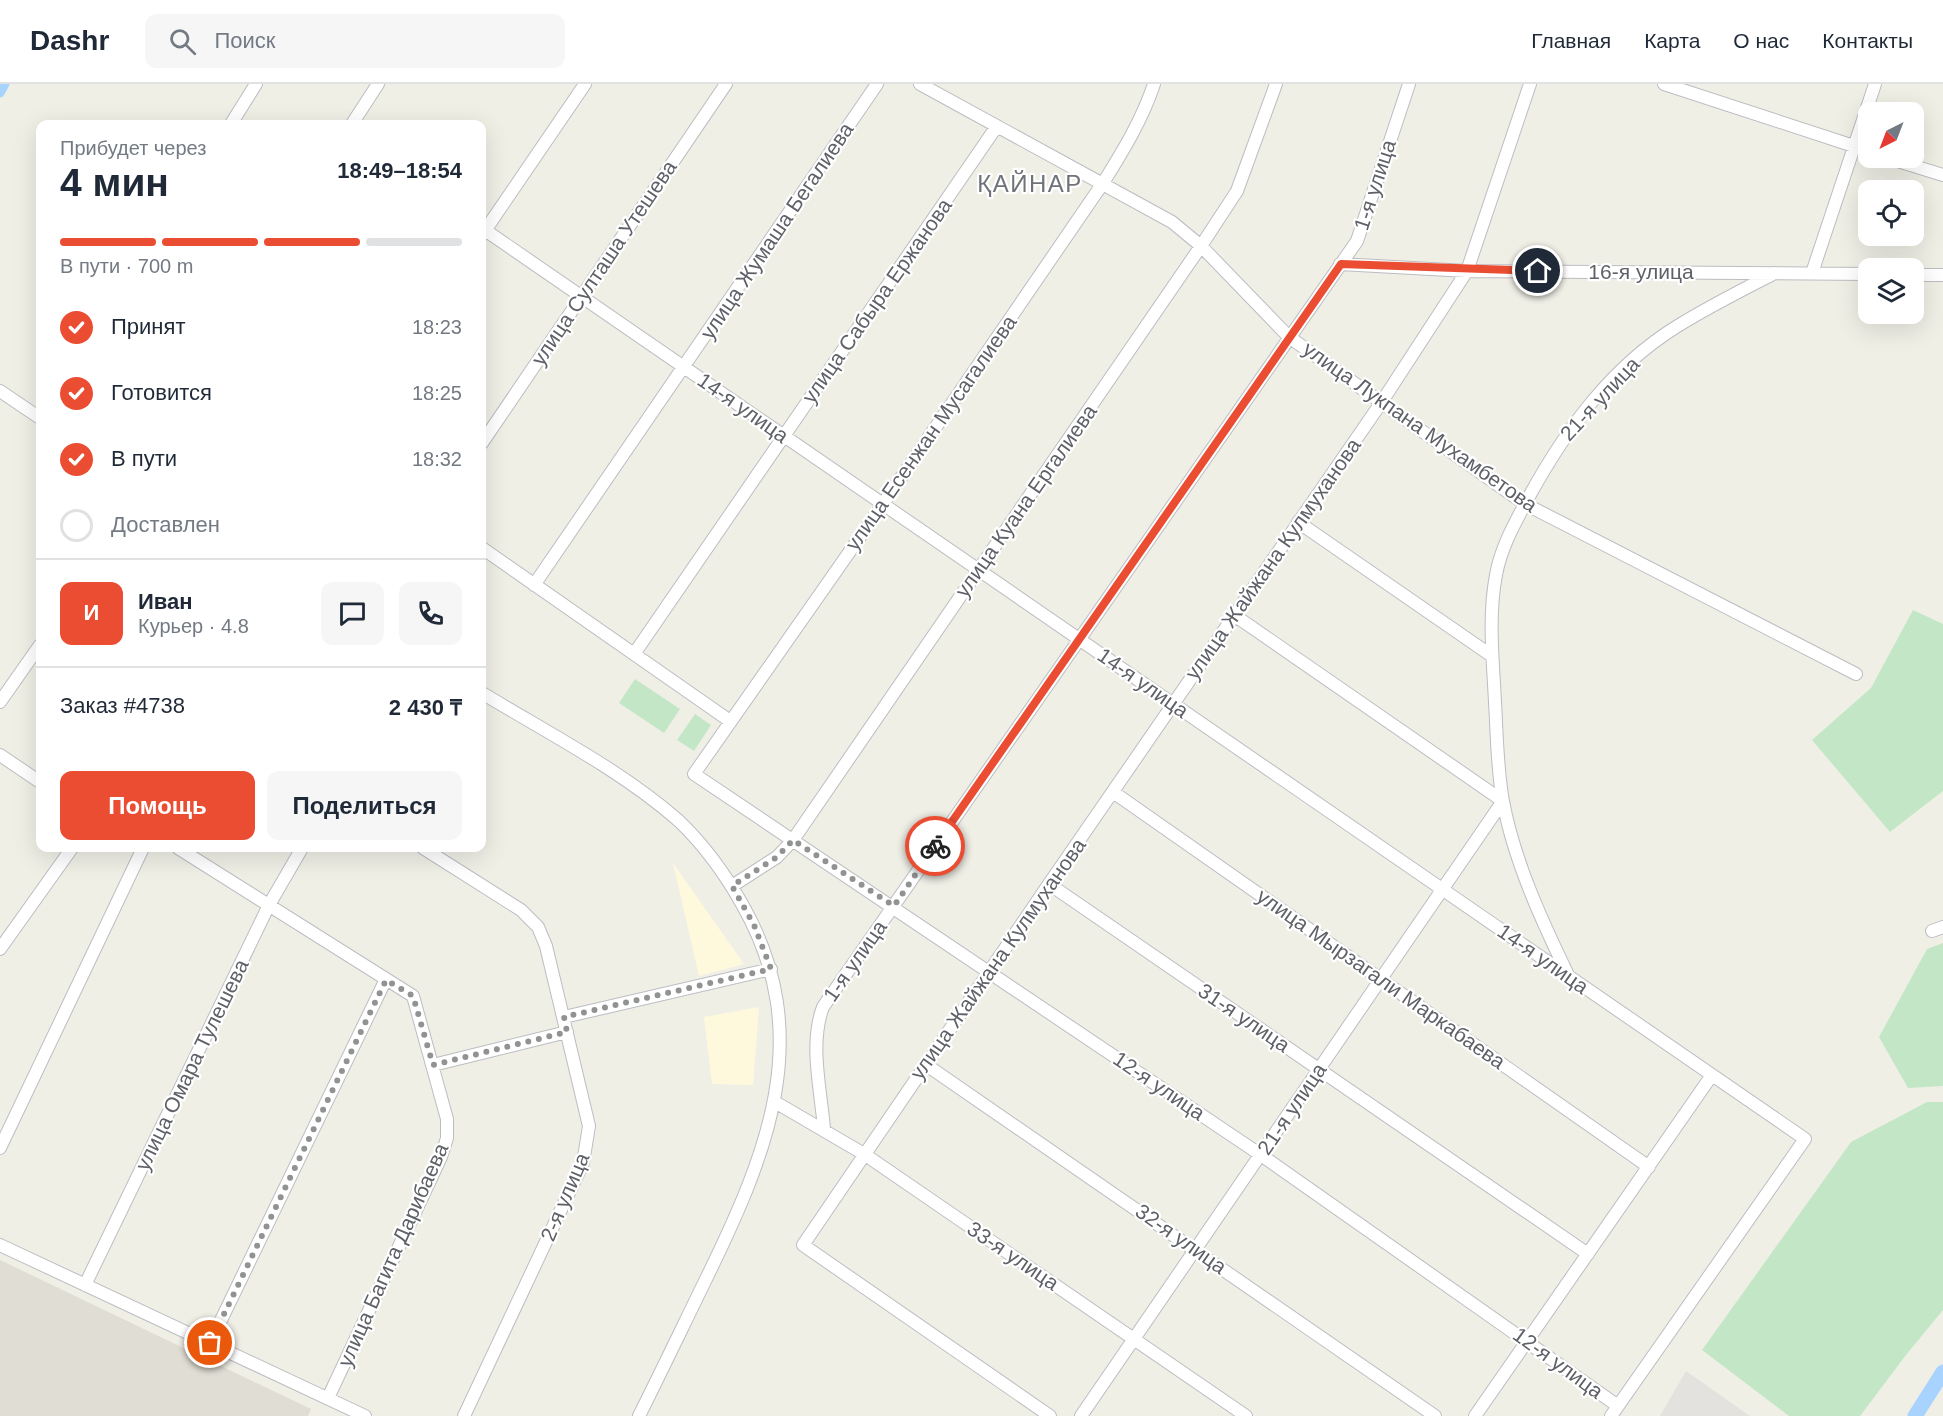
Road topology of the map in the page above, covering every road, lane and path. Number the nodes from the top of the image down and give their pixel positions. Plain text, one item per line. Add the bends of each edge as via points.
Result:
1 (256, 84) edge
2 (378, 84) edge
3 (585, 84) edge
4 (726, 84) edge
5 (877, 84) edge
6 (920, 84) edge
7 (1154, 84) edge
8 (1409, 84) edge
9 (1530, 84) edge
10 (1664, 84) edge
11 (1875, 84) edge
12 (1272, 85) edge
13 (234, 120) edge
14 (355, 120) edge
15 (997, 126) junction
16 (1854, 147) junction
17 (1858, 148) edge
18 (1920, 168) edge
19 (1943, 175) edge
20 (1103, 183) junction
21 (486, 227) edge
22 (486, 233) edge
23 (1201, 246) junction
24 (1341, 264) junction
25 (1467, 271) junction
26 (1775, 273) junction
27 (1812, 273) junction
28 (1858, 274) edge
29 (1924, 275) edge
30 (1943, 275) edge
31 (581, 296) junction
32 (1289, 337) junction
33 (685, 367) junction
34 (0, 391) edge
35 (1382, 402) junction
36 (36, 415) edge
37 (784, 436) junction
38 (486, 437) edge
39 (884, 504) junction
40 (1525, 504) junction
41 (1298, 522) junction
42 (486, 551) edge
43 (979, 570) junction
44 (534, 585) junction
45 (1234, 615) junction
46 (1080, 639) junction
47 (36, 651) edge
48 (634, 654) junction
49 (1492, 656) junction
50 (1856, 674) dead end
51 (486, 695) edge
52 (0, 702) edge
53 (1173, 704) junction
54 (730, 721) junction
55 (0, 755) edge
56 (694, 774) joint
57 (36, 779) edge
58 (1113, 792) junction
59 (1503, 801) junction
60 (793, 840) junction
61 (69, 852) edge
62 (141, 852) edge
63 (184, 852) edge
64 (300, 852) edge
65 (429, 852) edge
66 (1049, 884) junction
67 (732, 886) junction
68 (1443, 890) junction
69 (269, 905) junction
70 (894, 906) junction
71 (0, 949) edge
72 (771, 969) junction
73 (990, 970) junction
74 (1569, 976) junction
75 (1381, 979) junction
76 (386, 980) junction
77 (564, 1017) junction
78 (567, 1032) junction
79 (926, 1064) junction
80 (433, 1065) junction
81 (1319, 1069) junction
82 (1712, 1075) junction
83 (775, 1102) junction
84 (824, 1129) junction
85 (0, 1148) edge
86 (864, 1154) junction
87 (1261, 1155) junction
88 (1649, 1167) junction
89 (0, 1245) edge
90 (1196, 1250) junction
91 (1588, 1254) junction
92 (86, 1285) junction
93 (1134, 1339) junction
94 (1528, 1341) junction
95 (210, 1343) junction
96 (328, 1398) junction
97 (1615, 1411) edge
98 (365, 1416) edge
99 (464, 1416) edge
100 (639, 1416) edge
101 (1050, 1416) edge
102 (1082, 1416) edge
103 (1246, 1416) edge
104 (1435, 1416) edge
105 (1475, 1416) edge

1 - 13 street
2 - 14 street
3 - 21 street
4 - 31 street, улица Султаша Утешева
5 - 33 street, улица Жумаша Бегалиева
6 - 15 street, улица Лукпана Мухамбетова
7 - 20 street, улица Есенжан Мусагалиева via 1147,108
8 - 24 street, 1-я улица via 1357,241
9 - 25 street, улица Жайжана Кулмуханова
10 - 16 street
11 - 16 street
12 - 23 street, улица Куана Ергалиева via 1237,191
15 - 20 street, улица Лукпана Мухамбетова
15 - 37 street, улица Сабыра Ержанова
16 - 17 street
16 - 27 street
18 - 19 street
20 - 23 street, улица Лукпана Мухамбетова via 1172,222
20 - 39 street, улица Есенжан Мусагалиева
22 - 31 street, 14-я улица
23 - 32 street, улица Лукпана Мухамбетова
23 - 43 street, улица Куана Ергалиева
24 - 25 street, 16-я улица
24 - 32 street, 1-я улица
25 - 26 street, 16-я улица
25 - 35 street, улица Жайжана Кулмуханова
26 - 27 street, 16-я улица
26 - 40 street, 21-я улица via 1674,328 1614,378 1558,444
27 - 28 street, 16-я улица
29 - 30 street
31 - 33 street, 14-я улица
31 - 38 street, улица Султаша Утешева
32 - 35 street, улица Лукпана Мухамбетова
32 - 46 street, 1-я улица
33 - 37 street, 14-я улица
33 - 44 street, улица Жумаша Бегалиева
34 - 36 street
35 - 40 street, улица Лукпана Мухамбетова
35 - 41 street, улица Жайжана Кулмуханова
37 - 39 street, 14-я улица
37 - 48 street, улица Сабыра Ержанова
39 - 43 street, 14-я улица
39 - 54 street, улица Есенжан Мусагалиева
40 - 49 street, 21-я улица via 1508,537 1496,574
40 - 50 street, улица Лукпана Мухамбетова
41 - 45 street, улица Жайжана Кулмуханова
41 - 49 street
42 - 44 street
43 - 46 street, 14-я улица
43 - 60 street, улица Куана Ергалиева
44 - 48 street
45 - 53 street, улица Жайжана Кулмуханова
45 - 59 street
46 - 53 street, 14-я улица
46 - 70 street, 1-я улица
47 - 52 street
48 - 54 street
49 - 59 street, 21-я улица
51 - 67 street via 622,778 669,814 704,847
53 - 58 street, улица Жайжана Кулмуханова
53 - 68 street, 14-я улица
54 - 56 street, улица Есенжан Мусагалиева
55 - 57 street
56 - 60 street, 12-я улица
58 - 66 street, улица Жайжана Кулмуханова
58 - 75 street, улица Мырзагали Маркабаева
59 - 68 street, 21-я улица
59 - 74 street, 21-я улица via 1529,885
60 - 67 street, улица Куана Ергалиева via 777,857
60 - 70 street, 12-я улица
61 - 71 street
62 - 85 street
63 - 69 street, улица Багита Дарибаева
64 - 69 street, улица Омара Тулешева
65 - 77 street, 2-я улица via 521,910 538,927
66 - 73 street, улица Жайжана Кулмуханова
66 - 81 street, 31-я улица
67 - 72 street via 754,925
68 - 74 street, 14-я улица
68 - 75 street, 21-я улица
69 - 76 street, улица Багита Дарибаева
69 - 92 street, улица Омара Тулешева
70 - 73 street, 12-я улица
70 - 84 street, 1-я улица via 817,1023
72 - 77 street
72 - 83 street via 780,1033
73 - 79 street, улица Жайжана Кулмуханова
73 - 87 street, 12-я улица
74 - 82 street, 14-я улица
75 - 81 street, 21-я улица
75 - 88 street, улица Мырзагали Маркабаева
76 - 80 street, улица Багита Дарибаева via 413,996
76 - 95 street
77 - 78 street, 2-я улица
78 - 80 street
78 - 99 street, 2-я улица via 589,1126 588,1147
79 - 86 street, улица Жайжана Кулмуханова
79 - 90 street, 32-я улица
80 - 96 street, улица Багита Дарибаева via 447,1119 447,1138
81 - 87 street, 21-я улица
81 - 91 street, 31-я улица
82 - 88 street
82 - 97 street, 14-я улица via 1805,1139
83 - 84 street, 33-я улица
83 - 100 street via 747,1188
84 - 86 street, 33-я улица
86 - 93 street, 33-я улица
86 - 101 street, улица Жайжана Кулмуханова via 803,1245
87 - 90 street, 21-я улица
87 - 94 street, 12-я улица
88 - 91 street
89 - 92 street
90 - 93 street, 21-я улица
90 - 104 street, 32-я улица
91 - 94 street
92 - 95 street
93 - 102 street, 21-я улица
93 - 103 street, 33-я улица
94 - 97 street, 12-я улица
94 - 105 street
95 - 96 street
96 - 98 street

